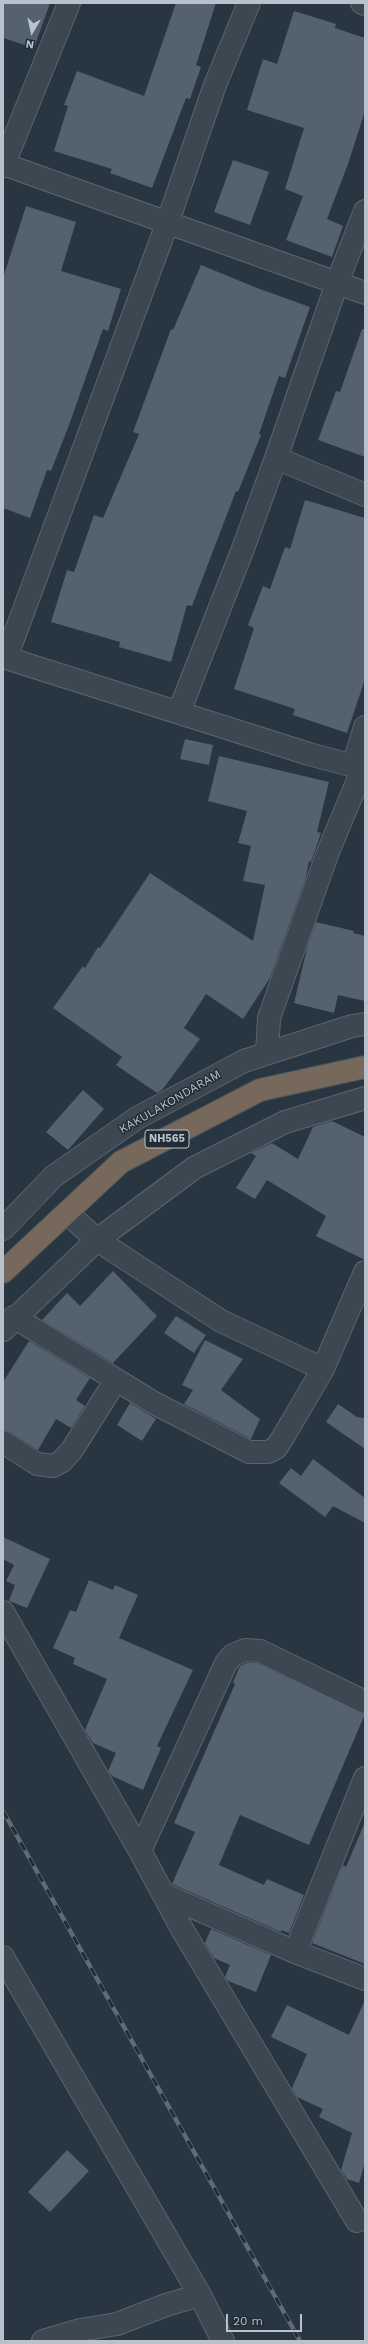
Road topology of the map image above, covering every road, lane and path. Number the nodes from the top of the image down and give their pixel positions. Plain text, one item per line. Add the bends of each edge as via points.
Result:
1 (69, 3) edge
2 (249, 3) edge
3 (3, 165) edge
4 (365, 212) edge
5 (167, 224) junction
6 (337, 282) junction
7 (365, 293) edge
8 (276, 458) junction
9 (365, 495) edge
10 (4, 658) edge
11 (179, 712) junction
12 (365, 728) edge
13 (360, 768) edge
14 (365, 1024) edge
15 (267, 1053) junction
16 (365, 1067) edge
17 (365, 1098) edge
18 (67, 1213) junction
19 (3, 1229) edge
20 (97, 1240) junction
21 (3, 1272) edge
22 (365, 1272) edge
23 (9, 1324) edge
24 (323, 1369) junction
25 (116, 1380) junction
26 (3, 1442) edge
27 (3, 1612) edge
28 (365, 1702) edge
29 (365, 1778) edge
30 (140, 1851) junction
31 (163, 1894) junction
32 (296, 1952) junction
33 (3, 1957) edge
34 (365, 1978) edge
35 (357, 2221) dead end
36 (200, 2295) junction
37 (216, 2328) edge
38 (43, 2341) edge

1 - 3 street
2 - 5 street via 215,85
3 - 5 street
4 - 6 street
5 - 6 street
5 - 10 street
6 - 7 street
6 - 8 street
8 - 9 street
8 - 11 street
10 - 11 street
11 - 13 street
12 - 13 street
13 - 15 street via 269,1018
14 - 15 street, KAKULAKONDARAM
15 - 19 street, KAKULAKONDARAM via 244,1061 137,1118 54,1176
16 - 18 highway, NH565 via 260,1090 121,1162
17 - 20 street via 285,1122 194,1168
18 - 20 street
18 - 21 highway, NH565
20 - 23 street
20 - 24 street via 221,1321
22 - 24 street
23 - 25 street
24 - 25 street via 276,1448 258,1453 249,1452 161,1407
25 - 26 street via 72,1450 53,1466 37,1464
27 - 30 street
28 - 30 street via 260,1651 245,1650 233,1655 226,1664
29 - 32 street
30 - 31 street
31 - 32 street
31 - 35 street
32 - 34 street
33 - 36 street
36 - 37 street
36 - 38 street via 117,2324 80,2330

